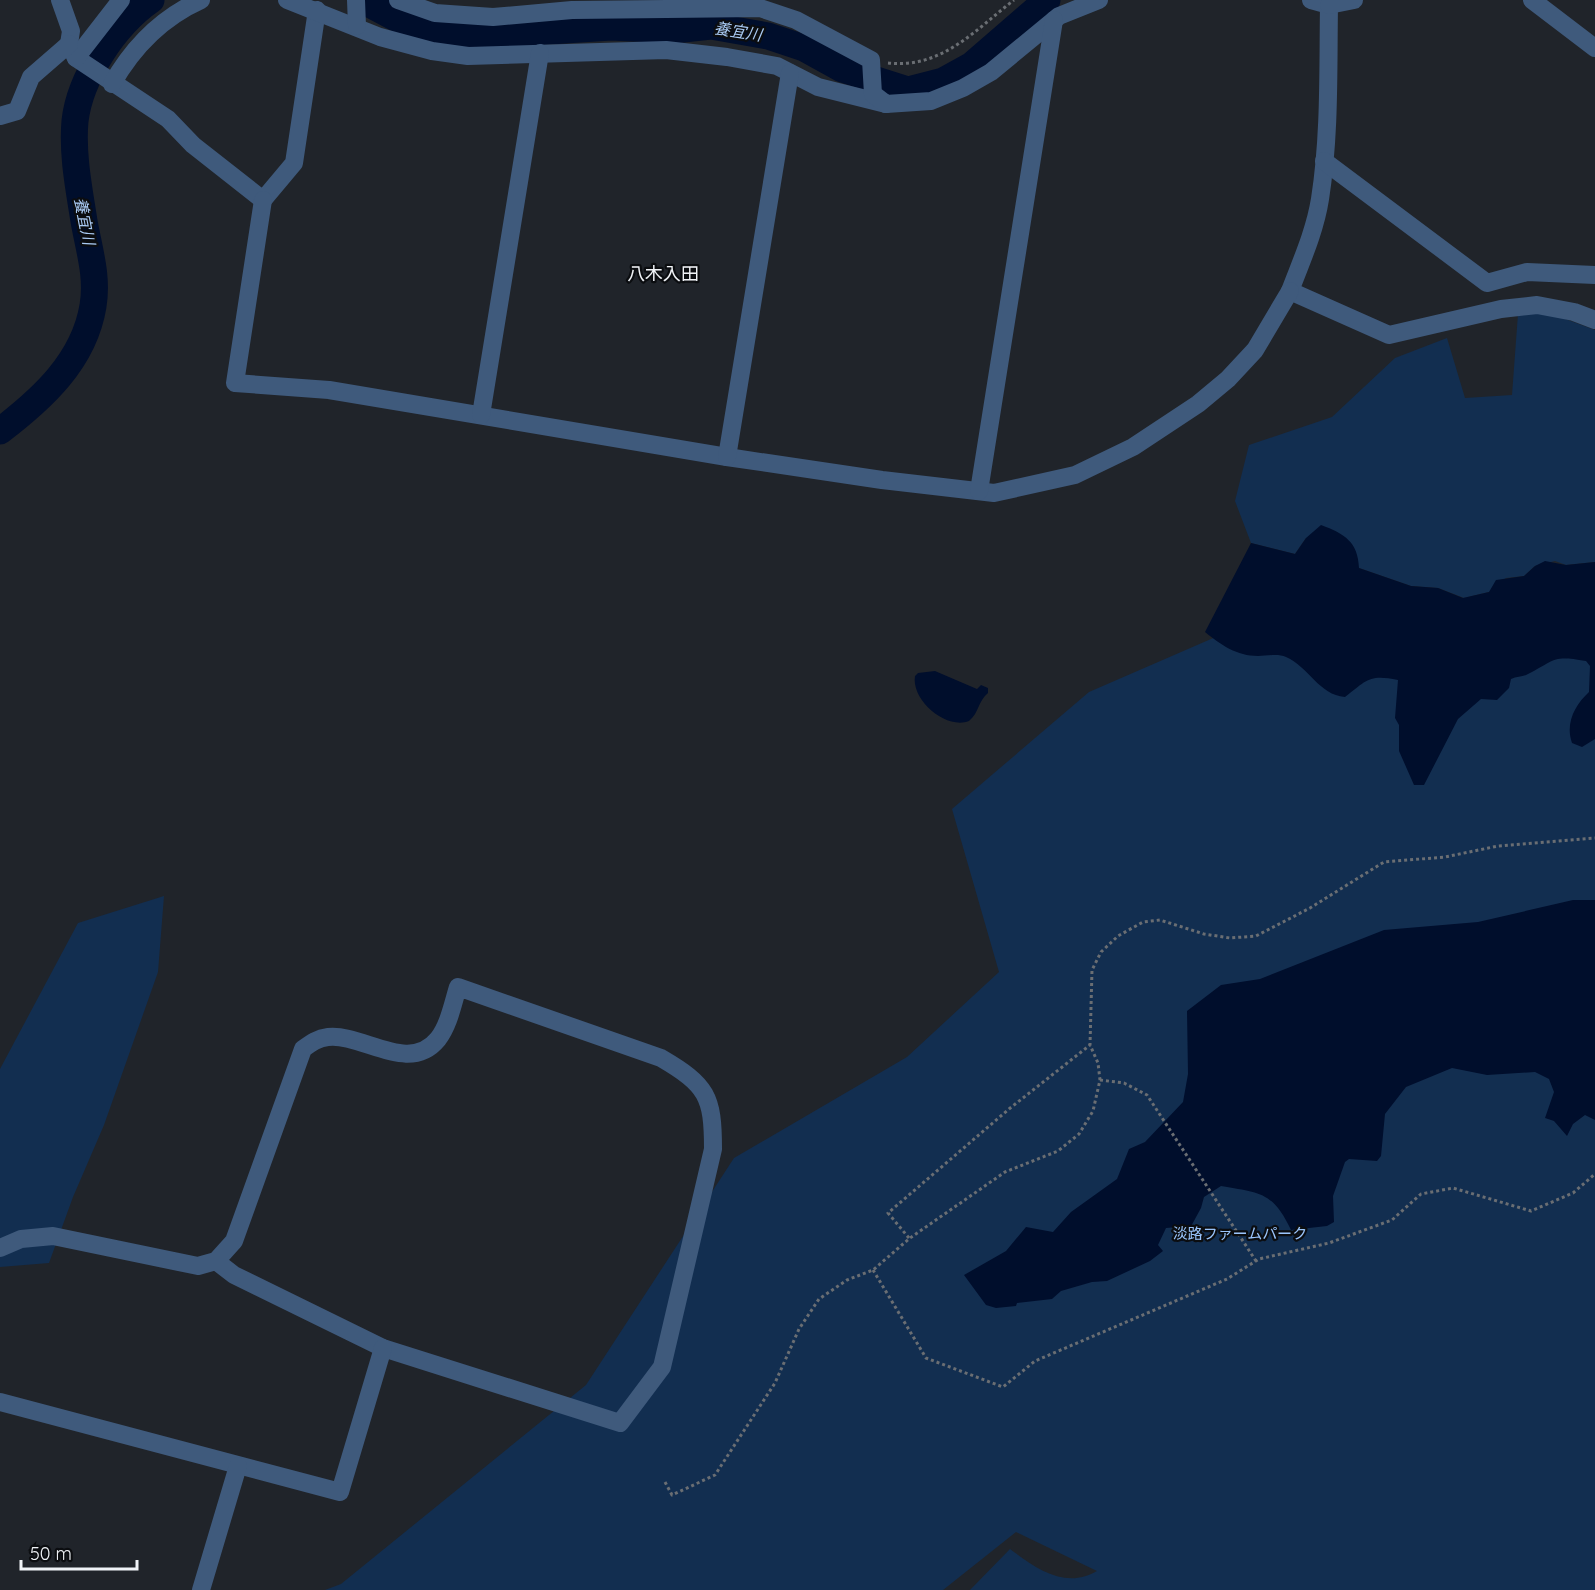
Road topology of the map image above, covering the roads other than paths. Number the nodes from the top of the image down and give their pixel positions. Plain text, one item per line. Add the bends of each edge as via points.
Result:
1 (60, 0) edge
2 (121, 0) edge
3 (201, 0) edge
4 (287, 0) edge
5 (356, 0) edge
6 (398, 0) edge
7 (1099, 0) edge
8 (1354, 0) edge
9 (1532, 0) edge
10 (1320, 2) edge
11 (317, 10) junction
12 (1054, 20) junction
13 (357, 26) junction
14 (1595, 48) edge
15 (540, 53) junction
16 (75, 55) junction
17 (790, 74) junction
18 (112, 84) junction
19 (880, 99) junction
20 (0, 116) edge
21 (1324, 161) junction
22 (263, 200) junction
23 (1595, 275) edge
24 (1290, 291) junction
25 (1595, 320) edge
26 (482, 415) junction
27 (727, 457) junction
28 (979, 491) junction
29 (0, 1248) edge
30 (216, 1260) junction
31 (383, 1348) junction
32 (0, 1402) edge
33 (238, 1466) junction
34 (201, 1590) edge

1 - 16 street
2 - 16 street
3 - 18 street via 159,25 138,44
4 - 11 street
5 - 13 street
6 - 19 street via 435,13 493,17 572,10 760,8 796,20 871,60
7 - 12 street
8 - 10 street
9 - 14 street
10 - 21 street
11 - 13 street
11 - 22 street via 294,163
12 - 19 street via 992,72 963,88 931,101
12 - 28 street
13 - 15 street via 380,37 432,51 468,56
15 - 17 street via 666,50 753,60
15 - 26 street
16 - 18 street
16 - 20 street via 31,77 17,111
17 - 19 street via 832,92
17 - 27 street
18 - 22 street via 168,119 193,145
21 - 23 street via 1487,283 1527,272
21 - 24 street via 1320,201
22 - 26 street via 235,383 329,390
24 - 25 street via 1389,335 1501,309 1537,305
24 - 28 street via 1255,350 1228,379 1133,447 1075,475 994,493
26 - 27 street
27 - 28 street
29 - 30 street via 21,1239 53,1236 198,1266
30 - 31 street via 234,1275
30 - 31 street via 234,1241 303,1049 314,1040 329,1036 393,1053 426,1049 438,1040 446,1026 458,987 661,1058 686,1072 702,1087 713,1113 713,1149 662,1367 620,1423
31 - 33 street via 340,1492
32 - 33 street
33 - 34 street

